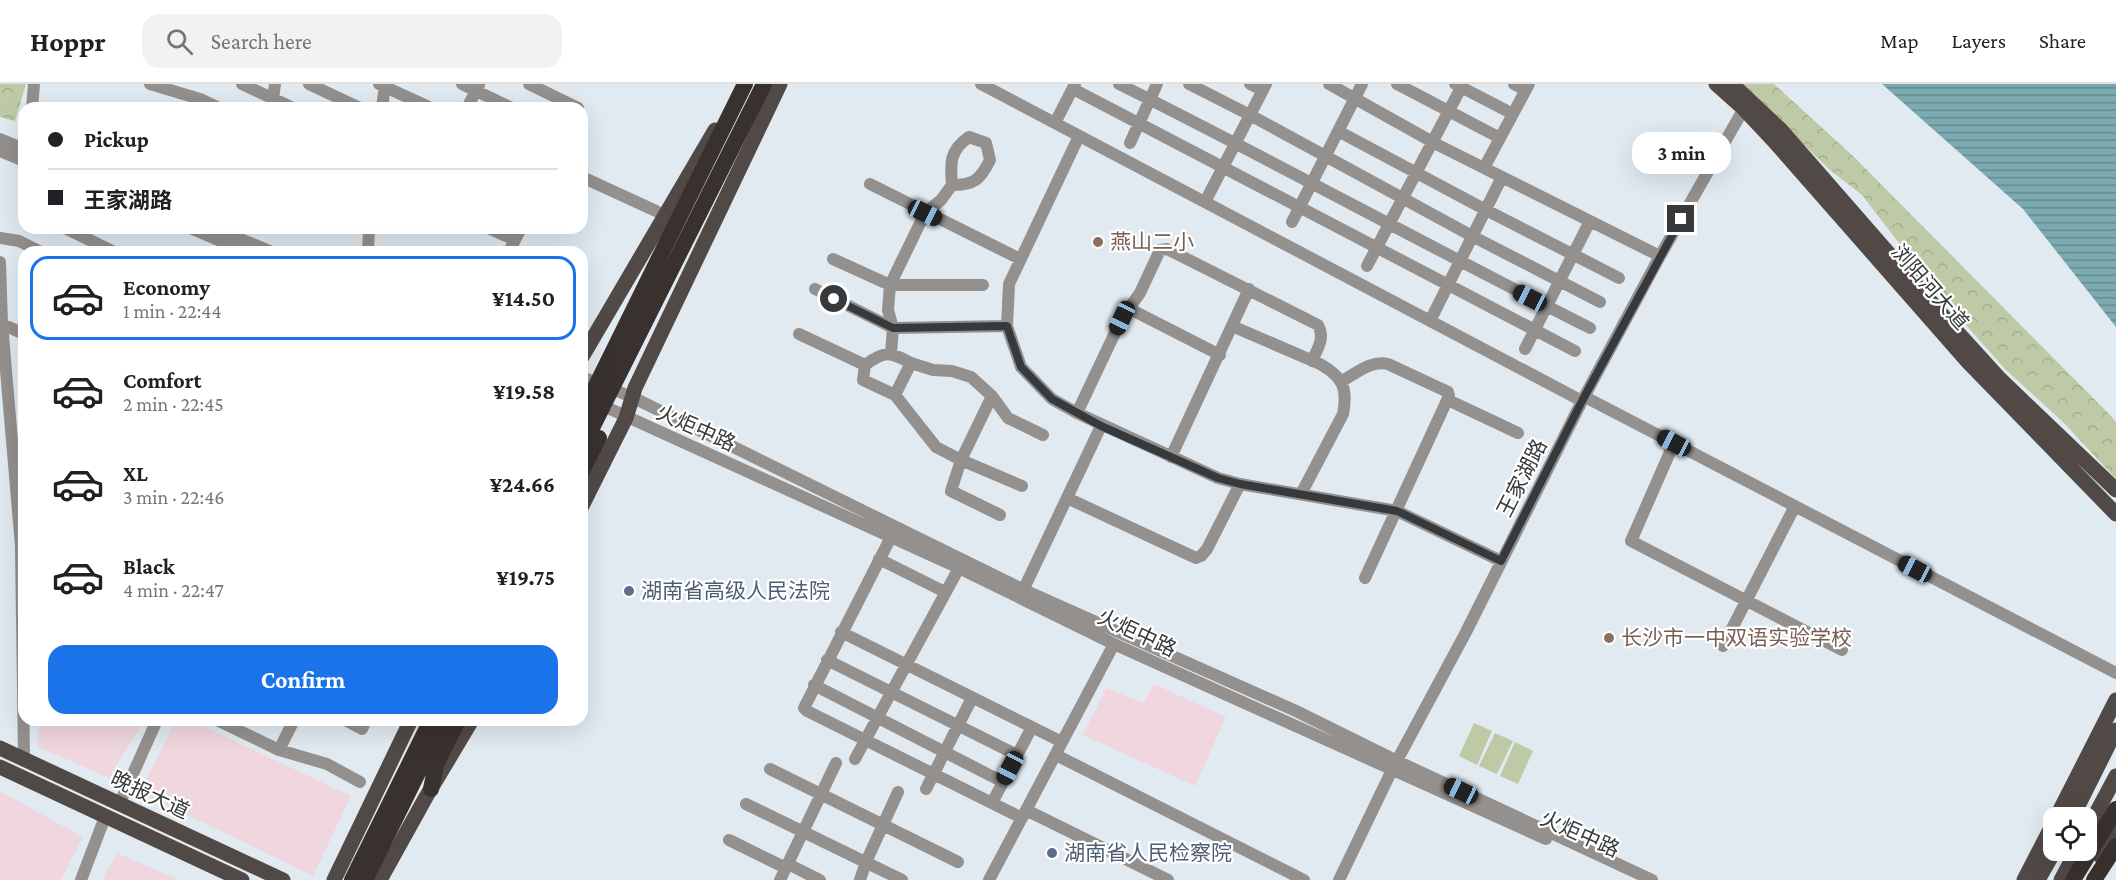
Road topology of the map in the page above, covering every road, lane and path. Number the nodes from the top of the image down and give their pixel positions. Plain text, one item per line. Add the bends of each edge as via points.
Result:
1 (34, 84) edge
2 (242, 84) edge
3 (275, 84) edge
4 (309, 84) edge
5 (462, 84) edge
6 (529, 84) edge
7 (737, 84) edge
8 (746, 84) edge
9 (764, 84) edge
10 (780, 84) edge
11 (981, 84) edge
12 (1119, 84) edge
13 (1157, 84) edge
14 (1189, 84) edge
15 (1250, 84) edge
16 (1329, 84) edge
17 (1362, 84) edge
18 (1397, 84) edge
19 (1716, 84) edge
20 (1732, 84) edge
21 (156, 85) edge
22 (383, 85) edge
23 (1460, 85) edge
24 (1074, 86) edge
25 (1523, 86) edge
26 (478, 87) edge
27 (1264, 87) edge
28 (1355, 97) junction
29 (1150, 100) junction
30 (32, 102) edge
31 (206, 102) edge
32 (271, 102) edge
33 (273, 102) edge
34 (347, 102) edge
35 (382, 102) edge
36 (418, 102) edge
37 (470, 102) edge
38 (502, 102) edge
39 (566, 102) edge
40 (1747, 104) junction
41 (1449, 111) junction
42 (1513, 114) junction
43 (1250, 115) junction
44 (1055, 123) junction
45 (1139, 123) junction
46 (1338, 130) junction
47 (1079, 136) junction
48 (1500, 138) junction
49 (1432, 141) junction
50 (1130, 142) dead end
51 (1236, 142) junction
52 (0, 151) edge
53 (18, 151) edge
54 (1325, 156) junction
55 (1223, 167) junction
56 (1484, 168) junction
57 (1415, 173) junction
58 (1502, 177) junction
59 (588, 180) edge
60 (1312, 183) junction
61 (870, 184) dead end
62 (952, 185) dead end
63 (1402, 198) junction
64 (1205, 202) junction
65 (1299, 207) junction
66 (1486, 210) junction
67 (656, 211) dead end
68 (925, 213) junction
69 (1590, 221) junction
70 (1292, 222) dead end
71 (1389, 224) junction
72 (77, 234) edge
73 (204, 234) edge
74 (228, 234) edge
75 (496, 234) edge
76 (1472, 236) junction
77 (0, 238) edge
78 (29, 246) edge
79 (102, 246) edge
80 (233, 246) edge
81 (258, 246) edge
82 (512, 246) edge
83 (1377, 248) junction
84 (1574, 255) junction
85 (1660, 256) junction
86 (833, 259) dead end
87 (1020, 259) junction
88 (0, 262) edge
89 (1460, 262) junction
90 (1367, 266) dead end
91 (1619, 278) dead end
92 (1561, 281) junction
93 (890, 285) junction
94 (983, 285) dead end
95 (1447, 285) junction
96 (815, 289) dead end
97 (1249, 289) junction
98 (1600, 302) dead end
99 (1548, 307) junction
100 (1128, 308) junction
101 (1430, 321) junction
102 (2, 324) junction
103 (1007, 326) junction
104 (1232, 326) junction
105 (893, 328) junction
106 (1590, 328) dead end
107 (1535, 330) junction
108 (18, 331) edge
109 (799, 334) dead end
110 (588, 347) edge
111 (1526, 349) dead end
112 (1575, 351) dead end
113 (891, 353) junction
114 (1220, 355) junction
115 (1312, 361) junction
116 (911, 363) junction
117 (865, 365) junction
118 (589, 381) edge
119 (1342, 381) junction
120 (614, 386) junction
121 (895, 395) junction
122 (992, 396) junction
123 (633, 397) junction
124 (588, 399) edge
125 (1583, 399) junction
126 (1448, 400) junction
127 (1077, 413) junction
128 (626, 418) junction
129 (1101, 426) junction
130 (1518, 433) dead end
131 (1042, 435) dead end
132 (588, 436) edge
133 (1674, 443) junction
134 (1171, 457) junction
135 (588, 460) edge
136 (961, 460) junction
137 (18, 484) edge
138 (1240, 484) junction
139 (1022, 486) dead end
140 (2116, 490) edge
141 (588, 494) edge
142 (1301, 494) junction
143 (1067, 498) junction
144 (1795, 506) junction
145 (1397, 511) junction
146 (2116, 514) edge
147 (1000, 515) dead end
148 (891, 537) junction
149 (879, 560) junction
150 (1501, 561) junction
151 (959, 568) junction
152 (1365, 578) dead end
153 (945, 592) junction
154 (1022, 594) junction
155 (1746, 600) junction
156 (841, 632) junction
157 (1114, 644) junction
158 (1723, 645) dead end
159 (1842, 650) dead end
160 (827, 660) junction
161 (906, 664) junction
162 (2116, 673) edge
163 (814, 685) junction
164 (891, 692) junction
165 (972, 698) junction
166 (2116, 700) edge
167 (877, 718) junction
168 (24, 726) edge
169 (154, 726) edge
170 (238, 726) edge
171 (291, 726) edge
172 (408, 726) edge
173 (428, 726) edge
174 (441, 726) edge
175 (455, 726) edge
176 (468, 726) edge
177 (958, 726) junction
178 (1032, 727) junction
179 (2116, 730) edge
180 (865, 740) junction
181 (1062, 742) junction
182 (0, 748) edge
183 (279, 750) junction
184 (945, 752) junction
185 (1017, 755) junction
186 (1056, 755) junction
187 (24, 759) junction
188 (855, 759) dead end
189 (836, 763) dead end
190 (1394, 766) junction
191 (0, 767) edge
192 (770, 770) dead end
193 (934, 774) junction
194 (2116, 776) edge
195 (360, 782) dead end
196 (1003, 782) junction
197 (431, 789) junction
198 (926, 789) dead end
199 (898, 792) dead end
200 (821, 795) junction
201 (992, 803) junction
202 (746, 804) dead end
203 (119, 805) junction
204 (2062, 807) edge
205 (2078, 807) edge
206 (2116, 809) edge
207 (2097, 811) edge
208 (1024, 814) junction
209 (105, 817) junction
210 (883, 825) junction
211 (2116, 831) edge
212 (803, 832) junction
213 (729, 840) dead end
214 (2043, 843) edge
215 (2116, 846) edge
216 (2049, 861) edge
217 (2071, 861) edge
218 (866, 862) junction
219 (958, 862) dead end
220 (787, 866) junction
221 (81, 880) edge
222 (242, 880) edge
223 (283, 880) edge
224 (334, 880) edge
225 (352, 880) edge
226 (364, 880) edge
227 (380, 880) edge
228 (780, 880) edge
229 (820, 880) edge
230 (860, 880) edge
231 (902, 880) edge
232 (989, 880) edge
233 (1168, 880) edge
234 (1304, 880) edge
235 (1339, 880) edge
236 (1634, 880) edge
237 (1652, 880) edge
238 (2024, 880) edge
239 (2038, 880) edge
240 (2061, 880) edge
241 (2073, 880) edge
242 (2086, 880) edge
243 (2094, 880) edge

1 - 30 street
2 - 32 street
3 - 33 street
4 - 34 street
5 - 26 street
6 - 39 street
7 - 110 main road via 719,122
8 - 118 highway
9 - 120 highway
10 - 123 main road
11 - 44 street
12 - 29 street
13 - 29 street
14 - 43 street
15 - 27 street
16 - 28 street
17 - 28 street
18 - 41 street
19 - 40 main road, 浏阳河大道
20 - 40 main road, 浏阳河大道
21 - 31 street
22 - 35 street
22 - 36 street
23 - 41 street
23 - 42 street
24 - 44 street
24 - 45 street
25 - 42 street
26 - 37 street
26 - 38 street
27 - 43 street
28 - 46 street
28 - 49 street
29 - 45 street
29 - 51 street
40 - 85 street, 王家湖路
40 - 140 main road, 浏阳河大道 via 1781,130 1994,372
40 - 146 main road, 浏阳河大道 via 1968,362
41 - 48 street
41 - 49 street
42 - 48 street
43 - 51 street
43 - 54 street
44 - 47 street
45 - 50 street
45 - 55 street
46 - 54 street
46 - 57 street
47 - 64 street
47 - 87 street
48 - 56 street
49 - 56 street
49 - 57 street
51 - 55 street
51 - 60 street
52 - 53 street
54 - 60 street
54 - 63 street
55 - 64 street
55 - 65 street
56 - 58 street
57 - 63 street
57 - 66 street
58 - 66 street
58 - 69 street
59 - 67 street
60 - 65 street
60 - 71 street
61 - 68 street
62 - 68 street
63 - 71 street
63 - 76 street
64 - 101 street
65 - 70 street
65 - 83 street
66 - 76 street
66 - 84 street
68 - 87 street
68 - 93 street
69 - 84 street
69 - 85 street
71 - 83 street
71 - 89 street
72 - 79 street
73 - 80 street
74 - 81 street
75 - 82 street
76 - 89 street
76 - 92 street
77 - 78 street
83 - 90 street
83 - 95 street
84 - 91 street
84 - 92 street
85 - 125 street, 王家湖路
86 - 93 street
87 - 103 street via 1009,284
88 - 102 street
89 - 95 street
89 - 99 street
92 - 98 street
92 - 99 street
93 - 94 street
93 - 105 street via 888,310
95 - 101 street
95 - 107 street
96 - 105 street
97 - 100 street via 1167,249 1160,250 1140,293
97 - 104 street
97 - 115 street via 1318,325 1322,333
99 - 106 street
99 - 107 street
100 - 114 street
100 - 127 street
101 - 125 street
102 - 108 street
102 - 137 street
103 - 105 street
103 - 127 street via 1021,367 1052,399
104 - 114 street
104 - 115 street
105 - 113 street
107 - 111 street
107 - 112 street
109 - 117 street
113 - 116 street
113 - 117 street via 877,356
114 - 134 street
115 - 119 street
116 - 121 street
116 - 122 street via 971,377
117 - 121 street via 863,380
118 - 123 street
119 - 126 street via 1379,362 1448,392
119 - 142 street via 1343,414
120 - 132 highway
120 - 135 highway via 606,425
121 - 136 street via 936,447
122 - 131 street via 1008,418
122 - 136 street
123 - 128 main road
123 - 154 street
124 - 128 street, 火炬中路
125 - 133 street
125 - 150 street, 王家湖路
126 - 130 street
126 - 145 street
127 - 129 street
128 - 141 main road
128 - 148 street, 火炬中路
129 - 134 street
129 - 143 street
133 - 144 street
133 - 155 street via 1631,541
134 - 138 street
136 - 139 street
136 - 147 street via 951,491
138 - 142 street
138 - 143 street via 1207,549 1196,558
142 - 145 street
143 - 154 street
144 - 155 street
144 - 162 street
145 - 150 street
145 - 152 street
148 - 149 street
148 - 151 street, 火炬中路
149 - 153 street
149 - 156 street
150 - 190 street, 王家湖路
151 - 153 street
151 - 154 street, 火炬中路
153 - 161 street
154 - 157 street, 火炬中路
154 - 190 street via 1296,711
155 - 158 street
155 - 159 street
156 - 160 street
156 - 161 street
157 - 181 street
157 - 190 street, 火炬中路
160 - 163 street
160 - 164 street
161 - 164 street
161 - 165 street
163 - 167 street
163 - 180 street via 804,708
164 - 167 street
164 - 177 street
165 - 177 street
165 - 178 street
166 - 204 main road
167 - 180 street
167 - 184 street
168 - 187 street
169 - 203 street
170 - 183 street
171 - 183 street
172 - 224 main road
173 - 225 highway
174 - 226 highway
175 - 197 highway via 436,765
176 - 197 main road
177 - 184 street
177 - 185 street
178 - 181 street
178 - 185 street
179 - 205 main road
180 - 188 street
180 - 193 street
181 - 186 street
182 - 187 main road, 晚报大道
183 - 195 street via 327,765
184 - 193 street
184 - 196 street
185 - 196 street
186 - 208 street
186 - 234 street
187 - 203 main road, 晚报大道
189 - 200 street
190 - 235 street, 王家湖路
190 - 236 street, 火炬中路
190 - 237 street
191 - 209 main road, 晚报大道
192 - 200 street
193 - 198 street
193 - 201 street
194 - 207 main road
196 - 201 street
197 - 227 main road
199 - 210 street
200 - 210 street
200 - 212 street
201 - 208 street
202 - 212 street
203 - 223 main road, 晚报大道
206 - 241 highway
208 - 232 street
208 - 233 street
209 - 221 street
209 - 222 main road, 晚报大道
210 - 218 street
210 - 219 street
211 - 242 main road
212 - 218 street
212 - 220 street
213 - 220 street
214 - 238 main road
215 - 243 highway
216 - 239 main road
217 - 240 main road
218 - 230 street
218 - 231 street
220 - 228 street
220 - 229 street

